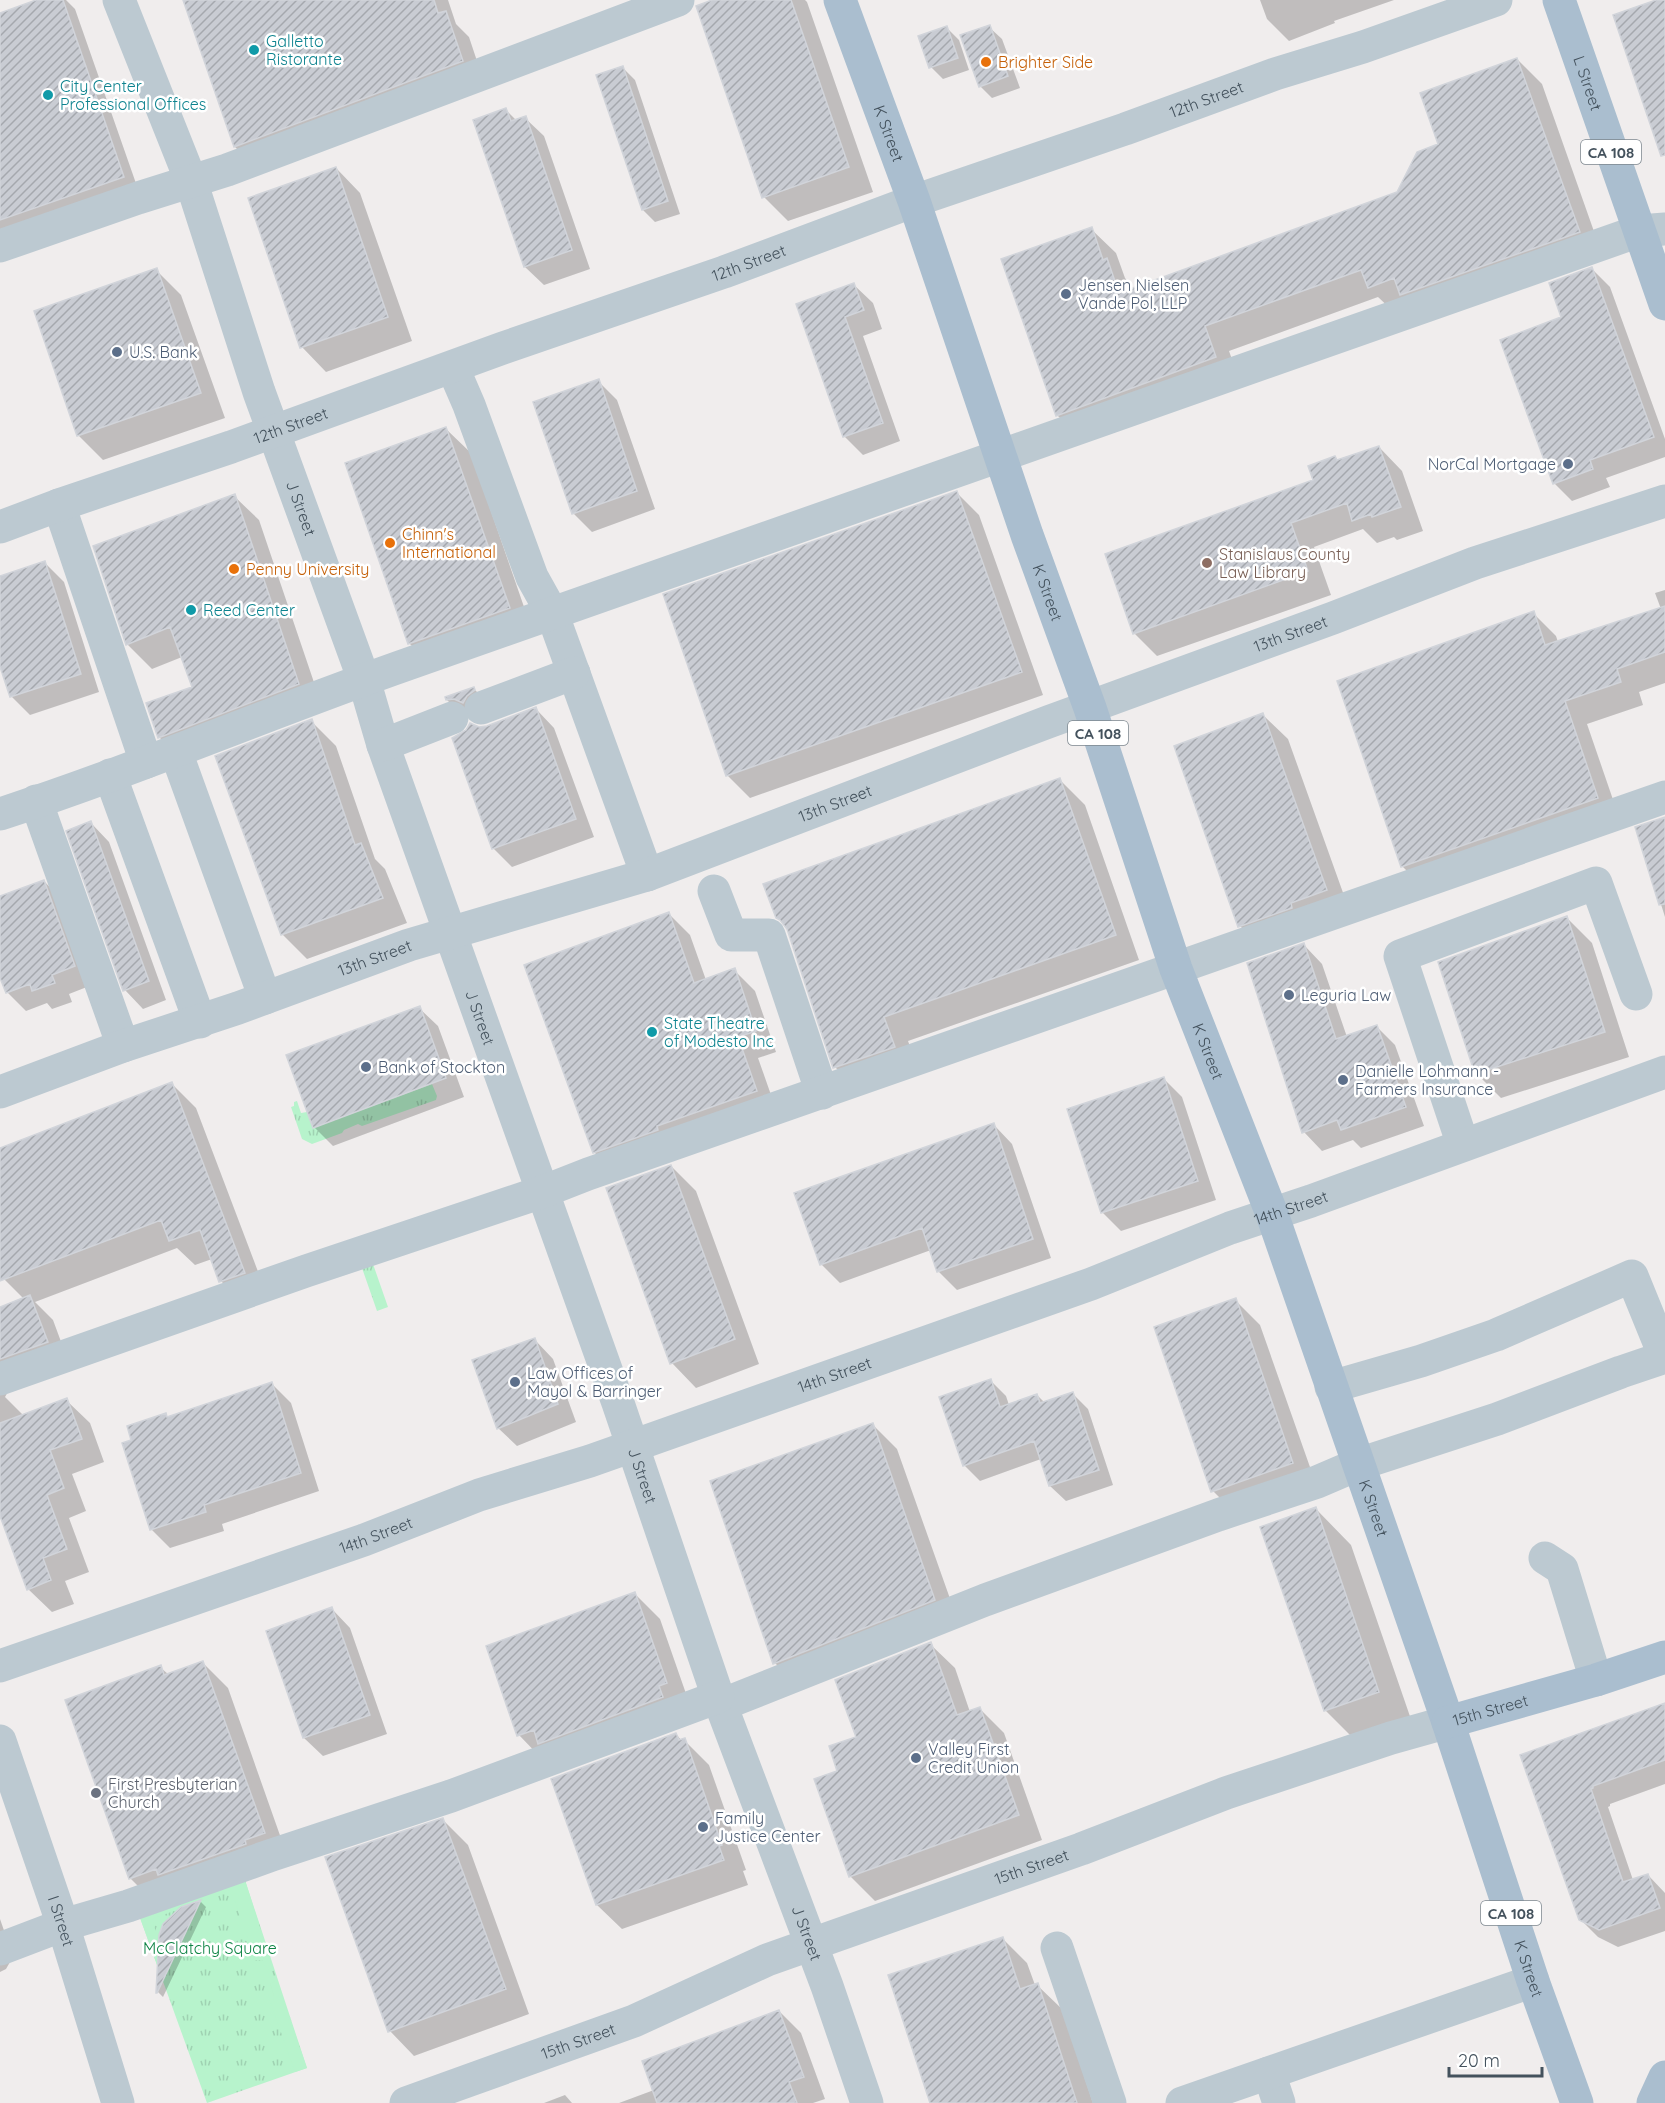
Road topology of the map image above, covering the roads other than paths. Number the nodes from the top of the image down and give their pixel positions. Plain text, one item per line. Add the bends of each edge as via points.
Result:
1 (119, 0) edge
2 (678, 0) edge
3 (840, 0) edge
4 (1496, 0) edge
5 (1559, 0) edge
6 (191, 181) junction
7 (914, 201) junction
8 (1652, 230) edge
9 (0, 246) edge
10 (1665, 304) edge
11 (453, 368) junction
12 (273, 431) junction
13 (1000, 456) junction
14 (1665, 501) edge
15 (59, 505) junction
16 (0, 527) edge
17 (552, 613) junction
18 (574, 673) junction
19 (364, 680) junction
20 (1090, 708) junction
21 (383, 745) junction
22 (176, 752) junction
23 (146, 762) junction
24 (110, 775) junction
25 (1665, 797) edge
26 (36, 801) junction
27 (0, 814) edge
28 (647, 875) junction
29 (714, 891) dead end
30 (451, 933) junction
31 (1176, 969) junction
32 (1636, 994) dead end
33 (265, 998) junction
34 (200, 1022) junction
35 (123, 1046) junction
36 (1665, 1072) edge
37 (0, 1092) edge
38 (822, 1093) junction
39 (1463, 1145) junction
40 (543, 1192) junction
41 (1272, 1214) junction
42 (1665, 1357) edge
43 (0, 1379) edge
44 (1331, 1387) junction
45 (632, 1447) junction
46 (1359, 1464) junction
47 (1545, 1558) dead end
48 (1665, 1657) edge
49 (0, 1666) edge
50 (1596, 1680) junction
51 (719, 1701) junction
52 (1448, 1722) junction
53 (0, 1741) edge
54 (63, 1925) junction
55 (811, 1945) junction
56 (0, 1948) edge
57 (1057, 1948) dead end
58 (1533, 1981) junction
59 (1665, 2077) edge
60 (1274, 2088) edge
61 (118, 2103) edge
62 (406, 2103) edge
63 (867, 2103) edge
64 (1110, 2103) edge
65 (1182, 2103) edge
66 (1577, 2103) edge
67 (1653, 2103) edge

1 - 6 street, J Street
2 - 6 street
3 - 7 main road, K Street / CA 108
4 - 7 street, 12th Street
5 - 8 main road, L Street / CA 108
6 - 9 street
6 - 12 street, J Street
7 - 11 street, 12th Street
7 - 13 main road, K Street / CA 108
8 - 10 main road, L Street / CA 108
8 - 13 street
11 - 12 street, 12th Street
11 - 17 street via 532,577
12 - 15 street, 12th Street
12 - 19 street, J Street
13 - 17 street
13 - 20 main road, K Street / CA 108
14 - 20 street, 13th Street via 1475,563
15 - 16 street, 12th Street
15 - 23 street
17 - 18 street
17 - 19 street
18 - 21 street
18 - 28 street
19 - 21 street, J Street
19 - 22 street
20 - 28 street, 13th Street
20 - 31 main road, K Street / CA 108
21 - 30 street, J Street
22 - 23 street
22 - 33 street
23 - 24 street
24 - 26 street
24 - 34 street
25 - 31 street
26 - 27 street
26 - 35 street
28 - 30 street, 13th Street
29 - 38 street via 731,935 769,935
30 - 33 street, 13th Street
30 - 40 street, J Street
31 - 38 street
31 - 41 main road, K Street / CA 108
32 - 39 street via 1596,883 1400,956
33 - 34 street, 13th Street
34 - 35 street, 13th Street
35 - 37 street, 13th Street
36 - 39 street, 14th Street
38 - 40 street
39 - 41 street, 14th Street
40 - 43 street
40 - 45 street, J Street
41 - 44 main road, K Street / CA 108
41 - 45 street, 14th Street via 1091,1284
42 - 44 street via 1632,1275 1496,1335
42 - 46 street via 1497,1419
44 - 46 main road, K Street / CA 108
45 - 49 street, 14th Street via 479,1495 364,1540
45 - 51 street, J Street
46 - 51 street via 985,1599
46 - 52 main road, K Street / CA 108
47 - 50 street via 1562,1569
48 - 50 main road, 15th Street
50 - 52 main road, 15th Street
51 - 54 street via 451,1796
51 - 55 street, J Street
52 - 55 street, 15th Street via 1226,1793
52 - 58 main road, K Street / CA 108
53 - 54 street, I Street
54 - 56 street
54 - 61 street, I Street
55 - 62 street, 15th Street via 767,1960 634,2021
55 - 63 street, J Street
57 - 64 street
58 - 60 street
58 - 66 main road, K Street / CA 108
59 - 67 main road
60 - 65 street

